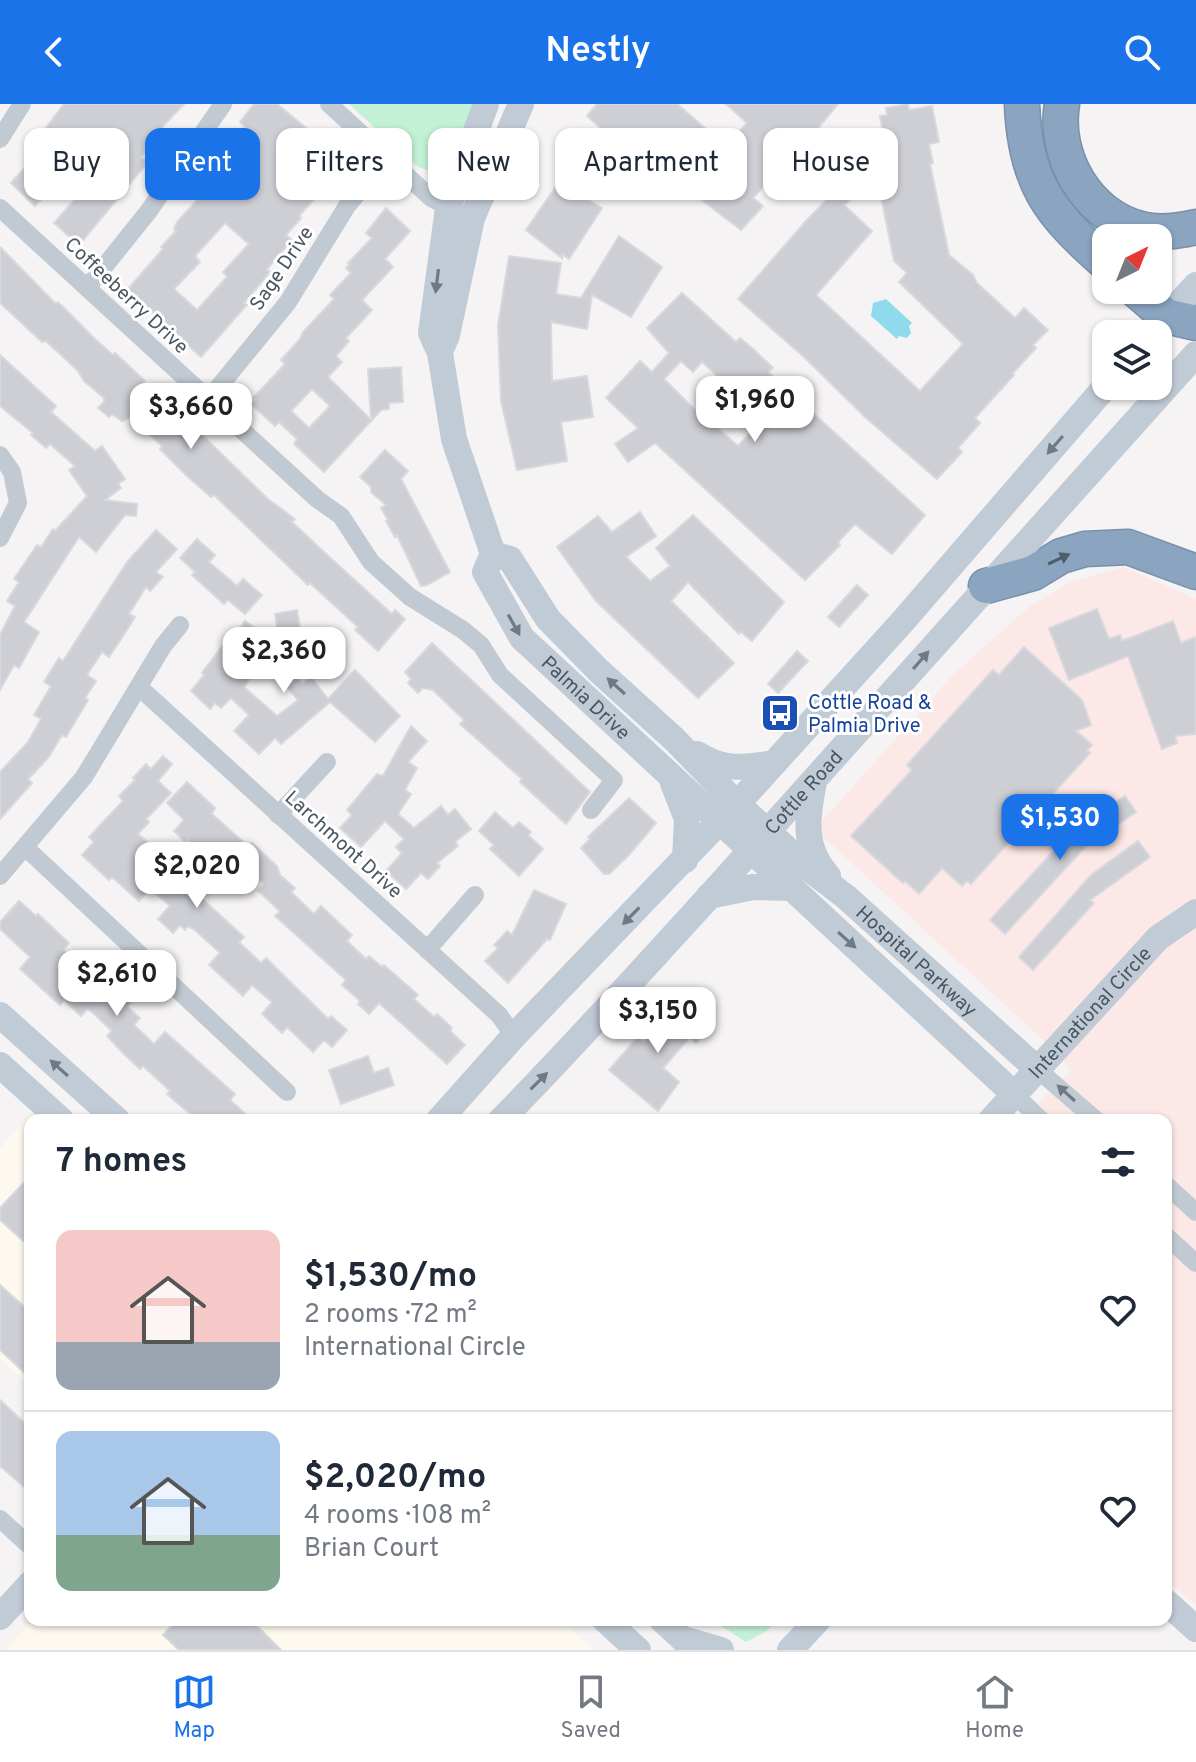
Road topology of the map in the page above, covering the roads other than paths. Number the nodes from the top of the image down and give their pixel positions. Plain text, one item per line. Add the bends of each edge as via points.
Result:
1 (22, 104) edge
2 (223, 104) edge
3 (329, 104) edge
4 (486, 104) edge
5 (521, 104) edge
6 (1022, 104) edge
7 (1062, 104) edge
8 (355, 128) edge
9 (0, 139) edge
10 (412, 181) edge
11 (352, 200) edge
12 (0, 208) edge
13 (460, 213) junction
14 (1196, 227) edge
15 (1092, 251) edge
16 (1196, 285) edge
17 (87, 288) junction
18 (1150, 304) edge
19 (1166, 320) edge
20 (1172, 323) edge
21 (1196, 354) edge
22 (208, 400) junction
23 (1094, 400) edge
24 (0, 455) edge
25 (0, 538) edge
26 (493, 554) junction
27 (1196, 572) edge
28 (986, 586) junction
29 (180, 625) dead end
30 (140, 688) junction
31 (674, 739) junction
32 (327, 762) dead end
33 (774, 763) junction
34 (671, 776) junction
35 (814, 782) junction
36 (591, 810) dead end
37 (728, 813) junction
38 (278, 815) junction
39 (760, 842) junction
40 (26, 848) junction
41 (685, 860) junction
42 (0, 876) edge
43 (790, 888) junction
44 (475, 895) dead end
45 (709, 896) junction
46 (846, 897) junction
47 (1196, 912) edge
48 (427, 950) junction
49 (0, 1015) edge
50 (514, 1036) junction
51 (0, 1065) edge
52 (1037, 1069) junction
53 (287, 1092) dead end
54 (1014, 1094) junction
55 (54, 1114) edge
56 (110, 1114) edge
57 (444, 1114) edge
58 (507, 1114) edge
59 (996, 1114) edge
60 (1035, 1114) edge
61 (1089, 1114) edge
62 (1172, 1190) edge
63 (1196, 1212) edge
64 (1172, 1241) edge
65 (1196, 1263) edge
66 (0, 1519) edge
67 (24, 1541) edge
68 (24, 1591) edge
69 (1172, 1607) edge
70 (0, 1617) edge
71 (612, 1626) edge
72 (669, 1626) edge
73 (813, 1626) edge
74 (1196, 1629) edge
75 (689, 1644) edge
76 (794, 1648) edge
77 (638, 1650) edge
78 (721, 1650) edge
79 (770, 1650) edge

1 - 9 street
2 - 17 street
3 - 8 street
4 - 13 main road, Palmia Drive
5 - 13 main road, Palmia Drive
6 - 15 highway via 1023,133 1043,196
7 - 14 highway via 1061,140 1093,201 1121,222 1141,229
10 - 13 street
11 - 22 street, Sage Drive via 288,302
12 - 17 street, Coffeeberry Drive
13 - 26 main road, Palmia Drive via 447,335 440,353 454,439
16 - 20 main road
17 - 22 street, Coffeeberry Drive
18 - 19 highway
21 - 28 main road, Cottle Road
22 - 36 street, Coffeeberry Drive via 341,516 371,562 410,597 481,645 500,675 614,780
23 -> 33 main road
24 - 25 street via 12,472 18,503
31 -> 26 main road, Palmia Drive via 548,619 510,559
26 -> 34 main road, Palmia Drive via 485,572 522,638
28 -> 27 highway via 1033,573 1085,549 1128,547
35 -> 28 main road, Cottle Road
29 - 30 street
30 - 38 street, Larchmont Drive
30 - 40 street via 84,777
31 - 33 main road via 717,765 747,768
31 - 37 main road, Palmia Drive
32 - 38 street
33 - 37 main road
34 - 37 main road, Palmia Drive
34 - 41 main road via 687,819
35 - 39 main road, Cottle Road
35 - 46 main road via 806,827 809,843 822,870
37 - 39 main road, Hospital Parkway
37 - 41 main road
38 - 48 street, Larchmont Drive
39 - 43 main road, Hospital Parkway
39 - 45 main road, Cottle Road
39 - 46 main road, Hospital Parkway
40 - 42 street
40 - 53 street
41 -> 50 main road
43 - 45 main road via 753,887
43 -> 54 main road, Hospital Parkway
44 - 48 street
58 -> 45 main road, Cottle Road
46 - 52 main road, Hospital Parkway
47 - 52 main road, International Circle via 1158,938
48 - 50 street, Larchmont Drive via 499,1015
56 -> 49 main road
50 - 57 main road
51 - 55 main road
52 - 54 main road, International Circle
61 -> 52 street, Hospital Parkway
54 - 59 main road, International Circle
54 - 60 street, Hospital Parkway
62 - 63 street
64 - 65 street
66 - 67 street
68 - 70 main road
69 - 74 main road
71 - 77 main road
72 - 75 main road
73 - 76 main road
75 - 78 main road
76 - 79 main road

